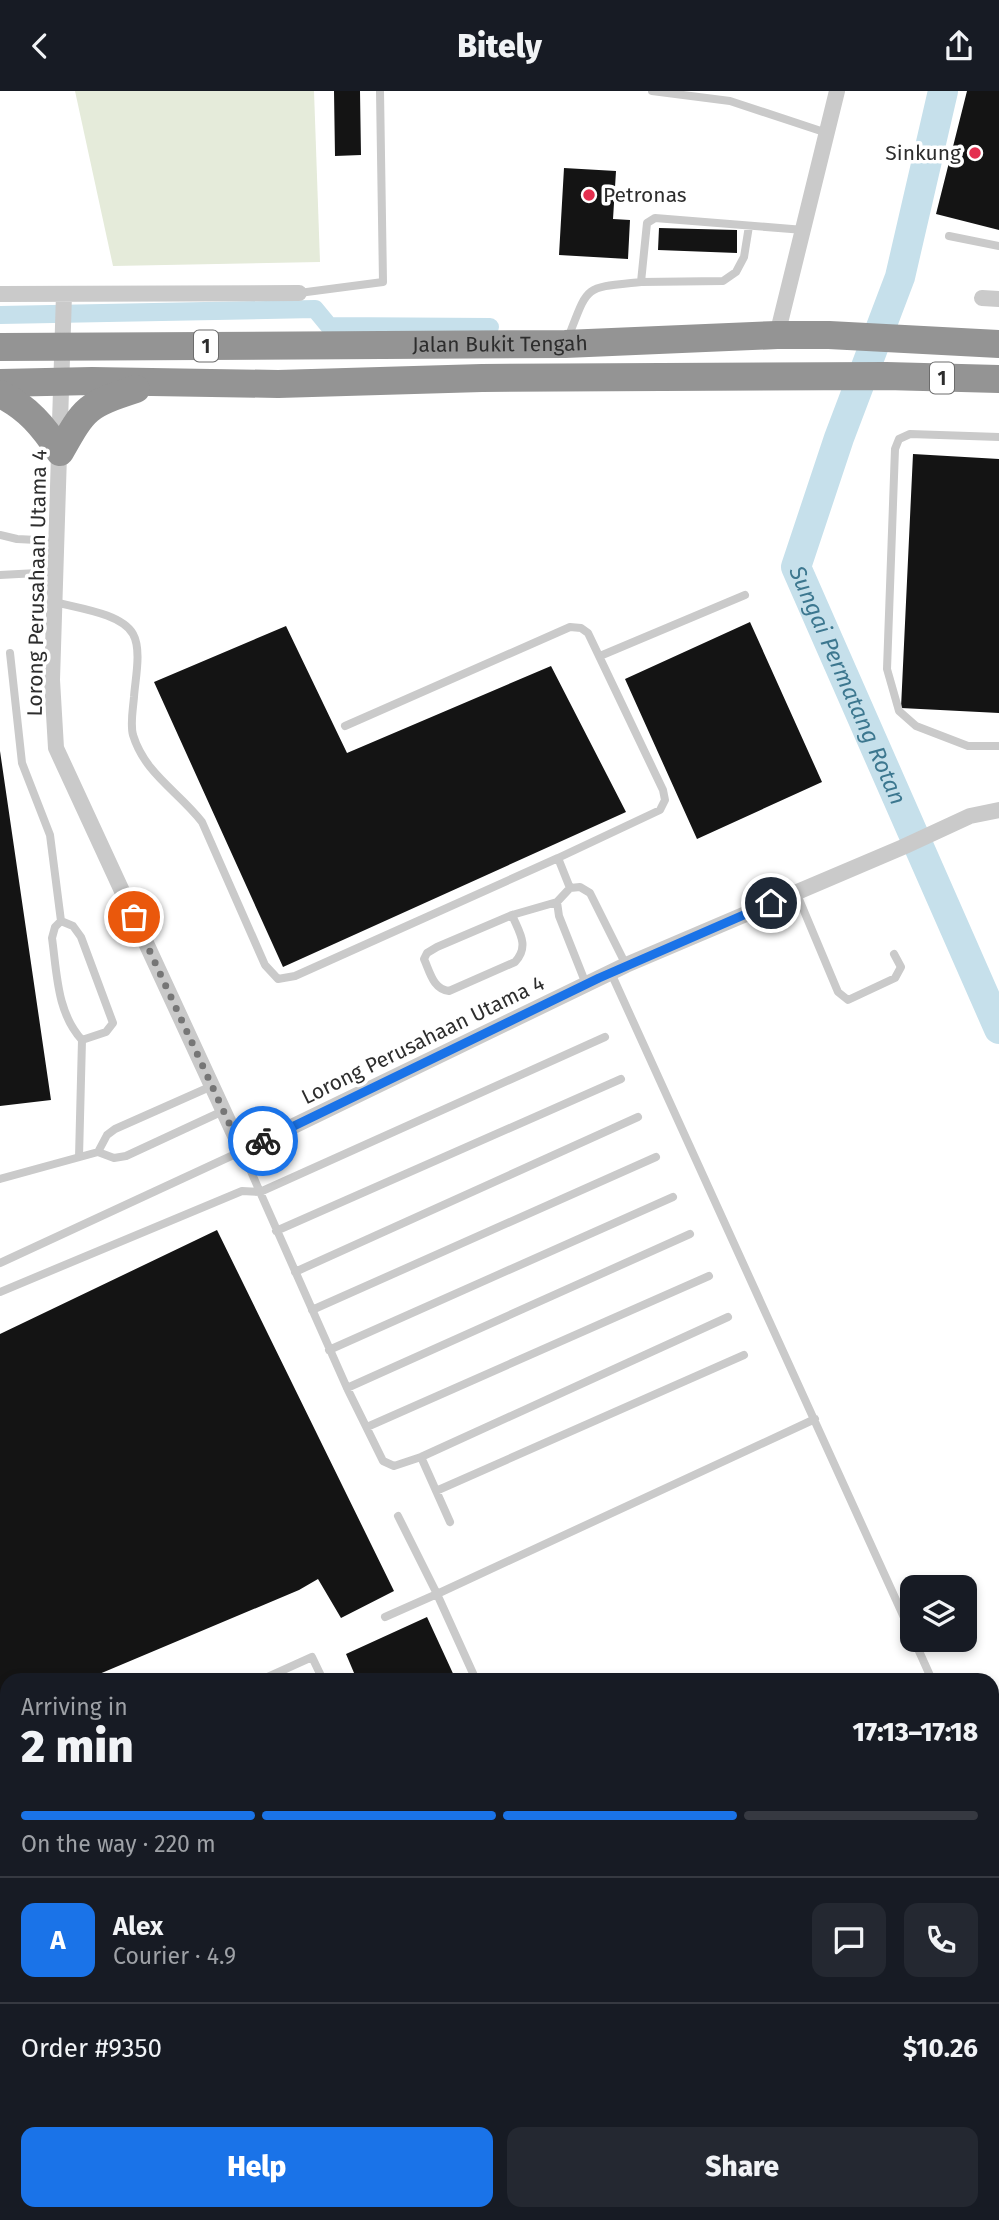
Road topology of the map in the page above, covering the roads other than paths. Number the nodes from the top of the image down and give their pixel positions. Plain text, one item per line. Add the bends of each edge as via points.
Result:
1 (380, 91) edge
2 (652, 91) edge
3 (837, 91) edge
4 (827, 133) junction
5 (750, 226) junction
6 (804, 230) junction
7 (949, 236) dead end
8 (999, 246) edge
9 (641, 282) junction
10 (299, 293) joint
11 (0, 294) edge
12 (982, 298) dead end
13 (999, 299) edge
14 (64, 318) junction
15 (777, 335) junction
16 (565, 344) junction
17 (999, 344) edge
18 (0, 347) edge
19 (999, 379) edge
20 (62, 382) junction
21 (155, 382) junction
22 (0, 383) edge
23 (0, 394) edge
24 (999, 437) edge
25 (60, 452) junction
26 (0, 535) edge
27 (57, 541) junction
28 (56, 572) junction
29 (0, 575) edge
30 (745, 595) dead end
31 (55, 602) junction
32 (10, 653) dead end
33 (600, 656) junction
34 (345, 726) dead end
35 (999, 746) edge
36 (999, 810) edge
37 (558, 858) junction
38 (570, 888) junction
39 (796, 892) junction
40 (557, 902) junction
41 (512, 915) junction
42 (61, 921) junction
43 (894, 954) dead end
44 (605, 975) junction
45 (605, 1037) dead end
46 (82, 1039) junction
47 (621, 1079) dead end
48 (212, 1086) junction
49 (223, 1111) junction
50 (638, 1117) dead end
51 (242, 1151) junction
52 (98, 1152) junction
53 (79, 1157) junction
54 (656, 1157) dead end
55 (0, 1179) edge
56 (260, 1192) junction
57 (673, 1197) dead end
58 (276, 1231) junction
59 (690, 1234) dead end
60 (0, 1263) edge
61 (295, 1272) junction
62 (709, 1276) dead end
63 (0, 1292) edge
64 (312, 1310) junction
65 (728, 1317) dead end
66 (329, 1350) junction
67 (744, 1355) dead end
68 (347, 1388) junction
69 (815, 1419) junction
70 (366, 1427) junction
71 (421, 1457) junction
72 (436, 1491) junction
73 (398, 1515) dead end
74 (450, 1522) dead end
75 (437, 1594) junction
76 (900, 1608) edge
77 (385, 1617) dead end
78 (920, 1652) edge
79 (277, 1673) edge
80 (320, 1673) edge
81 (473, 1673) edge
82 (929, 1673) edge

1 - 10 lane via 383,282
2 - 4 lane via 730,101
3 - 4 street
4 - 6 street
5 - 6 lane
5 - 9 lane via 740,265 723,281
5 - 9 lane via 651,219
6 - 15 street
7 - 8 lane
9 - 16 lane via 598,286 588,292
10 - 14 street
11 - 14 street
12 - 13 street
14 - 16 highway, Jalan Bukit Tengah / 1
14 - 18 highway, Jalan Bukit Tengah / 1
14 - 20 street, Lorong Perusahaan Utama 4
15 - 16 highway, Jalan Bukit Tengah / 1
15 - 17 highway, Jalan Bukit Tengah / 1
19 - 21 highway, Jalan Bukit Tengah / 1
20 - 21 highway, Jalan Bukit Tengah / 1
20 - 22 highway, Jalan Bukit Tengah / 1
20 - 25 street, Lorong Perusahaan Utama 4
21 - 25 highway via 92,405 78,419
23 - 25 highway via 44,426
24 - 35 lane via 911,434 899,439 887,669 899,711 916,726 968,746
25 - 27 street, Lorong Perusahaan Utama 4
26 - 27 lane
27 - 28 street, Lorong Perusahaan Utama 4
28 - 29 lane
28 - 31 street, Lorong Perusahaan Utama 4
30 - 33 lane
31 - 37 lane via 102,614 125,624 134,635 132,731 143,759 202,822 265,965 278,979 295,976
31 - 48 street, Lorong Perusahaan Utama 4 via 52,680 57,748
32 - 42 lane via 22,763 50,835
33 - 34 lane via 589,633 570,627
33 - 37 lane via 665,800 660,810
36 - 39 street, Lorong Perusahaan Utama 4 via 970,816
37 - 38 lane
38 - 40 lane
38 - 44 lane via 590,893
39 - 43 lane via 838,992 848,1000 895,978 901,967
39 - 44 street, Lorong Perusahaan Utama 4
40 - 41 lane
40 - 44 lane via 559,916
41 - 41 lane via 427,953 424,959 435,985 449,991 515,962 524,945
42 - 46 lane via 52,938 64,1014
42 - 46 lane via 73,926 81,937 113,1023 106,1032
44 - 51 street, Lorong Perusahaan Utama 4
44 - 69 lane
45 - 56 lane
46 - 53 lane
47 - 58 lane
48 - 49 street, Lorong Perusahaan Utama 4
48 - 52 lane via 115,1129
49 - 51 street, Lorong Perusahaan Utama 4
49 - 52 lane via 126,1156 114,1158
50 - 61 lane
51 - 56 lane
51 - 60 lane
52 - 53 lane
53 - 55 lane
54 - 64 lane
56 - 58 lane
56 - 63 lane via 242,1191
57 - 66 lane
58 - 61 lane
59 - 68 lane
61 - 64 lane
62 - 70 lane
64 - 66 lane
65 - 71 lane
66 - 68 lane
67 - 72 lane
68 - 70 lane
69 - 75 lane
69 - 76 lane
70 - 71 lane via 388,1465
71 - 72 lane
72 - 74 lane
73 - 75 lane
75 - 77 lane
75 - 81 lane
78 - 82 lane
79 - 80 lane via 312,1657

